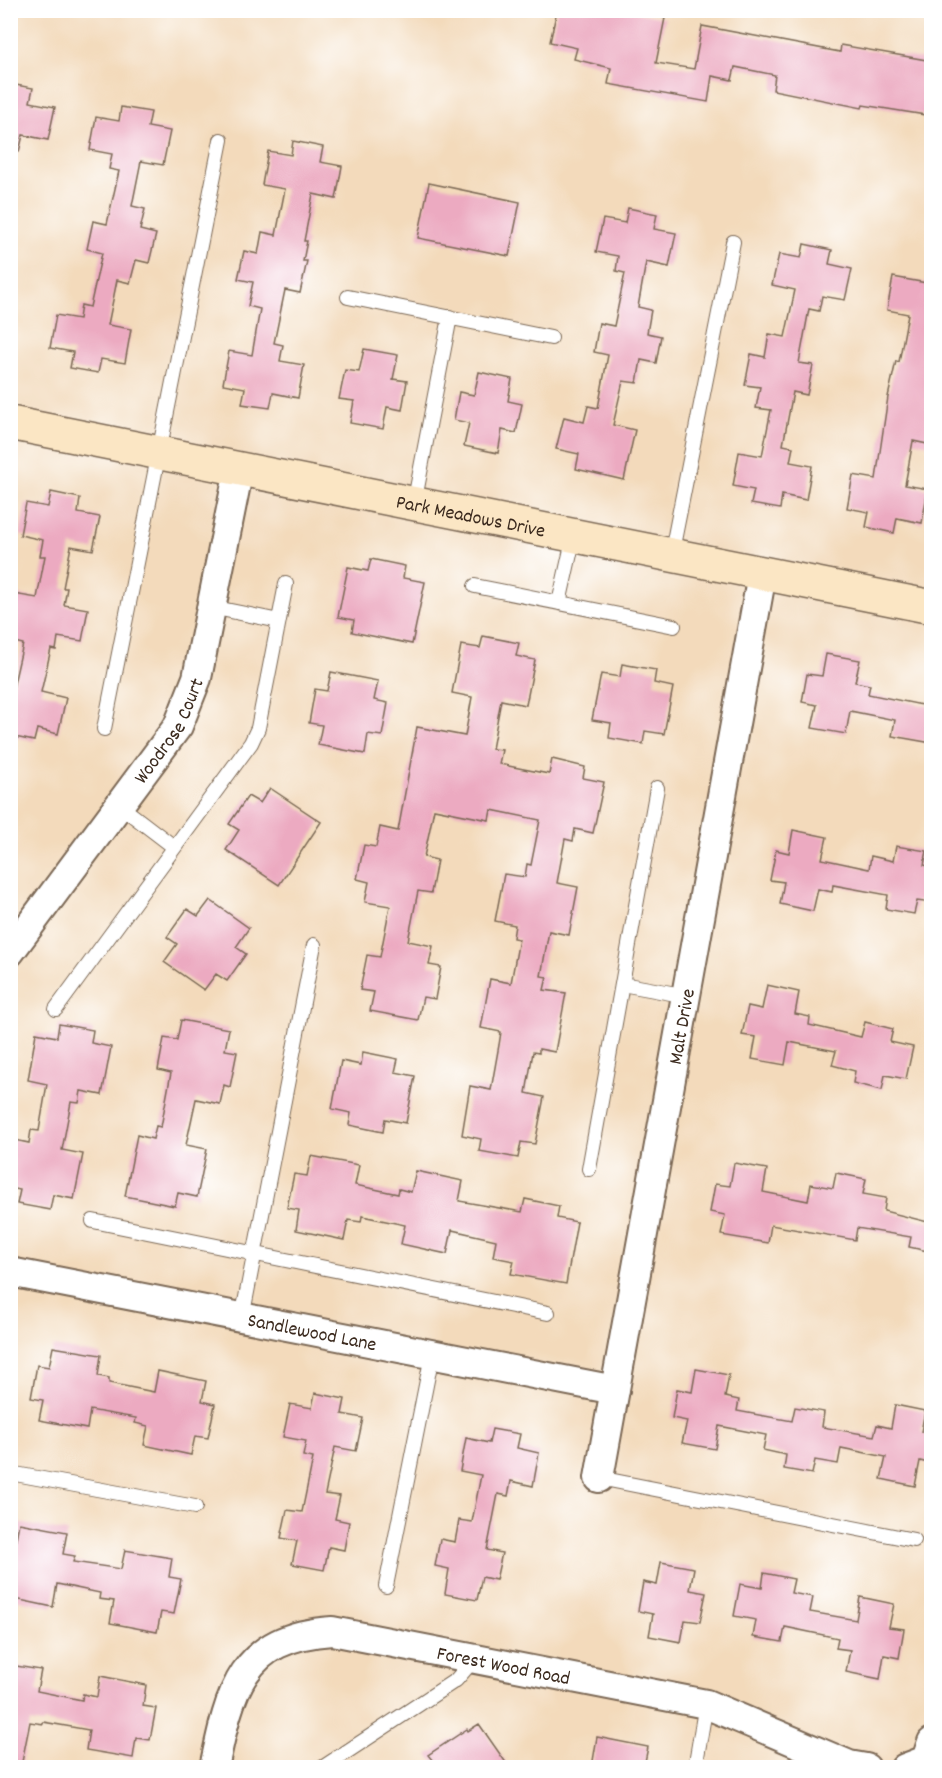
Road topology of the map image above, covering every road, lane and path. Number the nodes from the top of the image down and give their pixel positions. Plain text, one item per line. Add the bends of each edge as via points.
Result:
1 (221, 140) dead end
2 (733, 242) dead end
3 (348, 297) dead end
4 (450, 317) junction
5 (551, 338) dead end
6 (10, 423) edge
7 (157, 453) junction
8 (239, 469) junction
9 (413, 504) junction
10 (574, 536) junction
11 (671, 556) junction
12 (762, 574) junction
13 (286, 584) dead end
14 (475, 586) dead end
15 (559, 603) junction
16 (211, 607) junction
17 (932, 607) edge
18 (279, 621) junction
19 (674, 626) dead end
20 (104, 729) dead end
21 (657, 788) dead end
22 (119, 805) junction
23 (174, 847) junction
24 (314, 945) dead end
25 (10, 952) edge
26 (622, 984) junction
27 (687, 996) junction
28 (56, 1009) dead end
29 (590, 1169) dead end
30 (93, 1221) dead end
31 (254, 1254) junction
32 (10, 1272) edge
33 (548, 1313) dead end
34 (242, 1318) junction
35 (432, 1355) junction
36 (615, 1390) junction
37 (10, 1473) edge
38 (599, 1478) joint
39 (195, 1507) dead end
40 (914, 1540) dead end
41 (386, 1586) dead end
42 (476, 1658) junction
43 (706, 1704) junction
44 (214, 1767) edge
45 (322, 1767) edge
46 (695, 1767) edge
47 (866, 1767) edge

1 - 7 lane
2 - 11 lane
3 - 4 lane
4 - 5 lane
4 - 9 lane
6 - 7 street, Park Meadows Drive
7 - 8 street, Park Meadows Drive
7 - 20 lane
8 - 9 street, Park Meadows Drive
8 - 16 street, Woodrose Court
9 - 10 street, Park Meadows Drive
10 - 11 street, Park Meadows Drive
10 - 15 lane
11 - 12 street, Park Meadows Drive
12 - 17 street, Park Meadows Drive
12 - 27 street, Malt Drive
13 - 18 lane
14 - 15 lane
15 - 19 lane
16 - 18 lane
16 - 22 street, Woodrose Court via 197,678 186,710
18 - 23 lane via 258,728
21 - 26 lane
22 - 23 lane
22 - 25 street, Woodrose Court
23 - 28 lane
24 - 31 lane
26 - 27 lane
26 - 29 lane
27 - 36 street, Malt Drive
30 - 31 lane
31 - 33 lane
31 - 34 lane
32 - 34 street, Sandlewood Lane
34 - 35 street, Sandlewood Lane
35 - 36 street, Sandlewood Lane
35 - 41 lane
36 - 38 street, Malt Drive
37 - 39 lane
38 - 40 lane
42 - 43 street, Forest Wood Road
42 - 44 street, Forest Wood Road via 332,1631 306,1633 279,1642 253,1661 236,1684
42 - 45 lane via 456,1680
43 - 46 lane
43 - 47 street, Forest Wood Road via 849,1765

